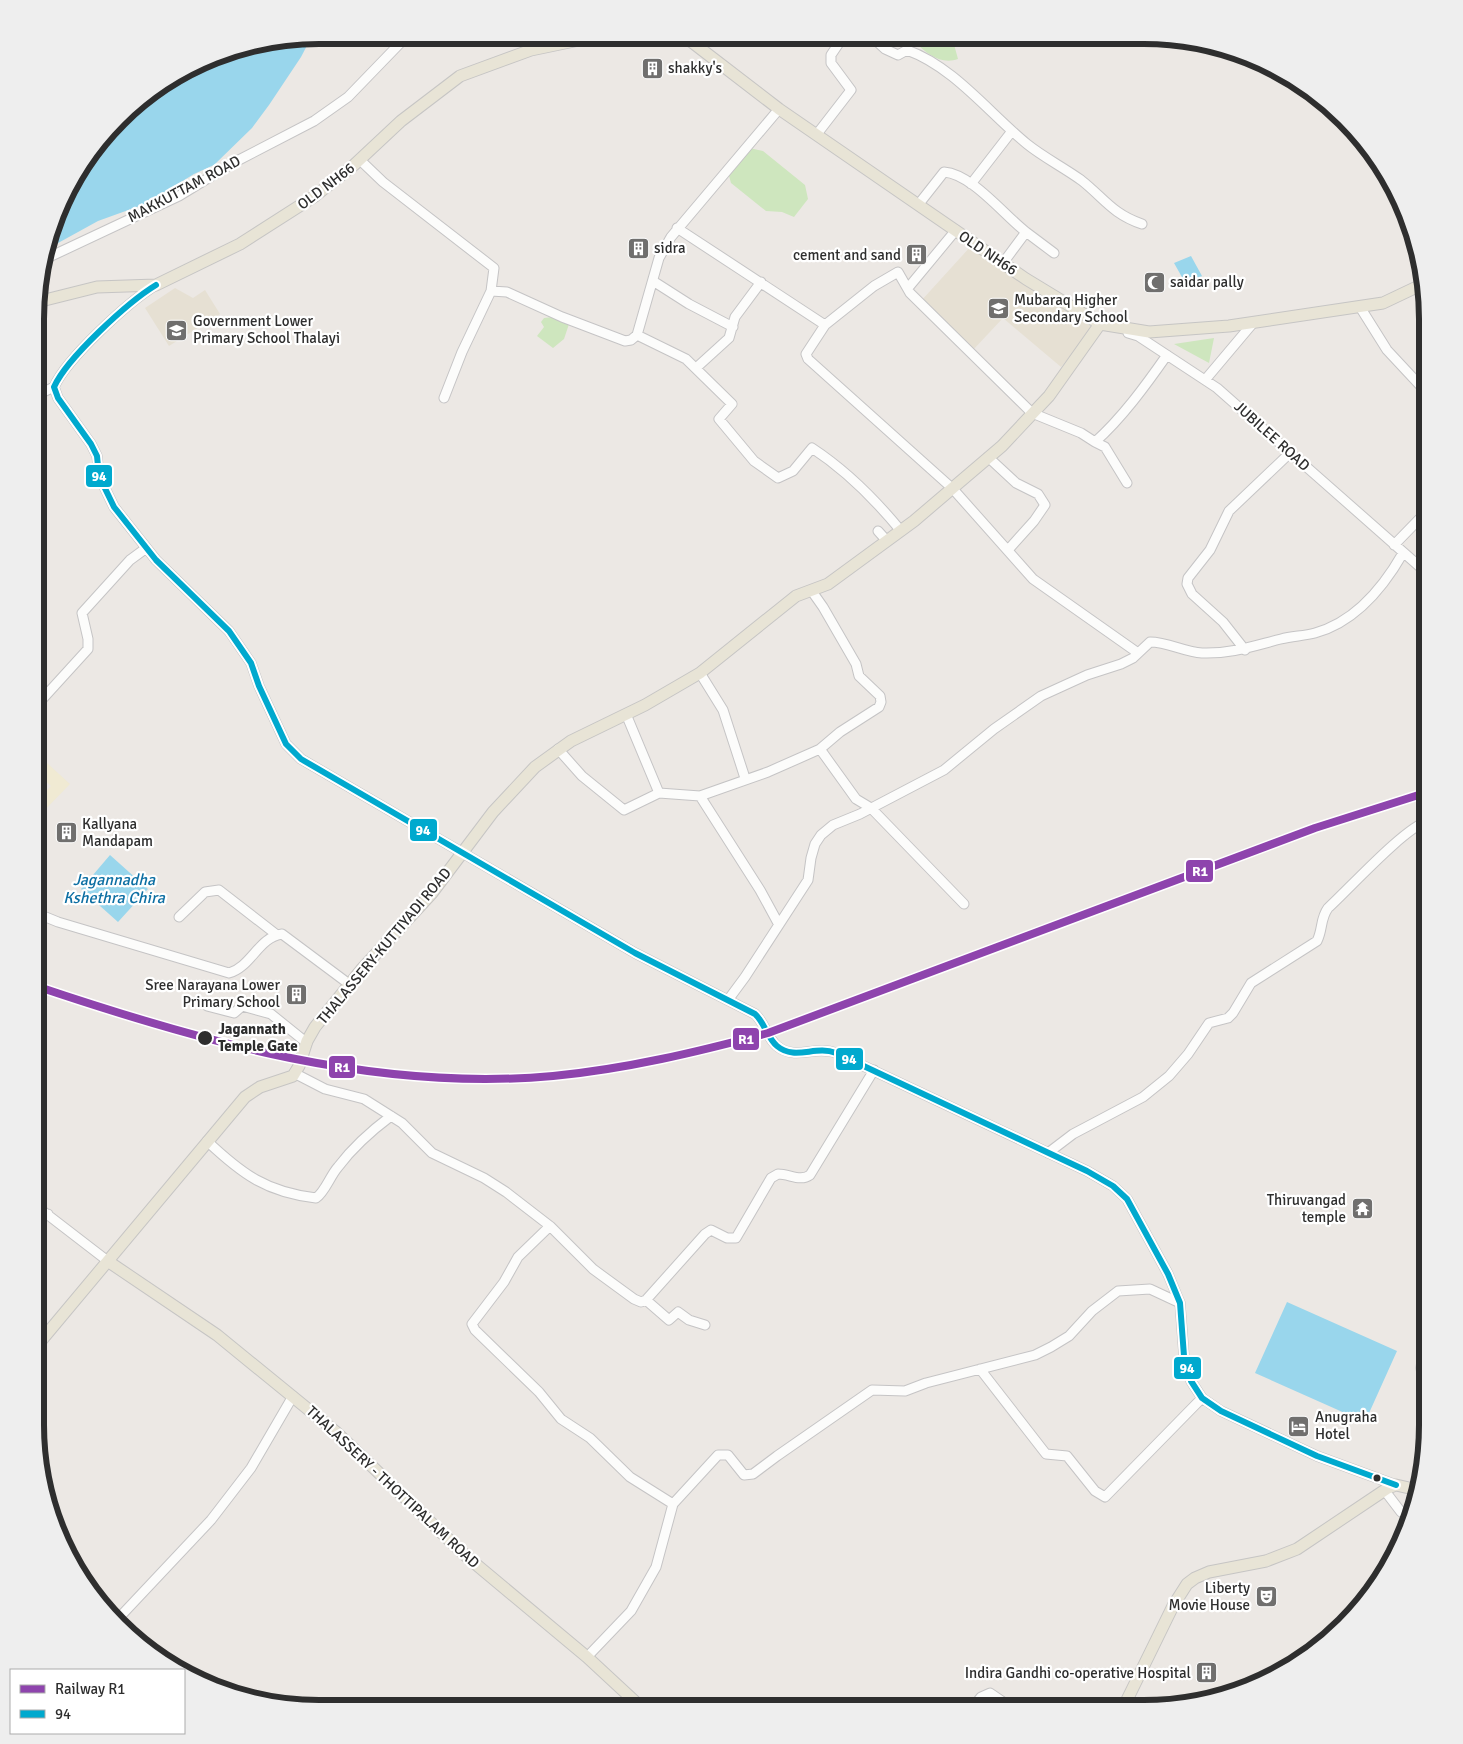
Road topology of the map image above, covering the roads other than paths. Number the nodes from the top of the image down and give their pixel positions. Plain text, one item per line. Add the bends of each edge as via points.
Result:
1 (399, 44) edge
2 (560, 44) edge
3 (694, 44) edge
4 (838, 44) edge
5 (880, 44) edge
6 (779, 109) junction
7 (1012, 131) junction
8 (817, 134) junction
9 (360, 160) junction
10 (971, 184) junction
11 (918, 204) junction
12 (1142, 224) dead end
13 (677, 228) junction
14 (956, 230) junction
15 (1026, 232) junction
16 (1054, 253) dead end
17 (51, 256) edge
18 (1003, 263) junction
19 (653, 281) junction
20 (761, 282) junction
21 (156, 285) junction
22 (1417, 287) edge
23 (908, 288) junction
24 (491, 291) junction
25 (44, 300) edge
26 (1360, 307) junction
27 (1253, 322) junction
28 (1100, 324) junction
29 (825, 325) junction
30 (733, 328) junction
31 (637, 335) junction
32 (1167, 355) junction
33 (696, 368) junction
34 (1205, 380) junction
35 (1419, 384) edge
36 (54, 387) junction
37 (44, 391) edge
38 (444, 398) dead end
39 (1032, 413) junction
40 (1095, 442) junction
41 (1291, 452) junction
42 (988, 457) junction
43 (1127, 483) dead end
44 (953, 489) junction
45 (1419, 519) edge
46 (878, 531) dead end
47 (901, 531) junction
48 (887, 541) junction
49 (1394, 545) junction
50 (145, 548) junction
51 (1008, 550) junction
52 (1403, 553) junction
53 (1419, 566) edge
54 (811, 590) junction
55 (1245, 650) junction
56 (1138, 653) junction
57 (700, 673) junction
58 (44, 697) edge
59 (626, 714) junction
60 (558, 749) junction
61 (820, 749) junction
62 (745, 778) junction
63 (659, 793) junction
64 (700, 796) junction
65 (871, 808) junction
66 (1419, 824) edge
67 (462, 852) junction
68 (964, 904) dead end
69 (44, 916) edge
70 (180, 917) dead end
71 (778, 923) junction
72 (277, 934) junction
73 (349, 984) junction
74 (728, 1000) junction
75 (207, 1006) dead end
76 (306, 1043) junction
77 (874, 1070) junction
78 (294, 1073) junction
79 (391, 1116) junction
80 (207, 1141) junction
81 (1048, 1153) junction
82 (44, 1211) edge
83 (48, 1214) junction
84 (44, 1215) edge
85 (550, 1226) junction
86 (108, 1262) junction
87 (646, 1300) junction
88 (1180, 1303) junction
89 (705, 1325) dead end
90 (44, 1337) edge
91 (980, 1370) junction
92 (293, 1396) junction
93 (1202, 1398) junction
94 (1396, 1485) junction
95 (1412, 1489) edge
96 (1384, 1491) junction
97 (673, 1504) junction
98 (1405, 1513) edge
99 (121, 1616) edge
100 (587, 1657) junction
101 (633, 1700) edge
102 (979, 1700) edge
103 (1000, 1700) edge
104 (1127, 1700) edge

1 - 17 street, MAKKUTTAM ROAD via 348,97 296,131 232,163 179,196
2 - 9 main road, OLD NH66 via 532,50 460,76 401,121
3 - 6 main road, OLD NH66
4 - 8 street via 830,55 832,63 851,90
5 - 7 street via 898,55 907,50 925,56
6 - 8 main road, OLD NH66
6 - 13 street
7 - 10 street
7 - 12 street via 1082,180 1113,210
8 - 11 main road, OLD NH66
9 - 21 main road, OLD NH66 via 315,196 240,244
9 - 24 street via 383,182 494,268
10 - 11 street via 953,172 944,172
10 - 15 street
11 - 14 main road, OLD NH66
13 - 19 street via 659,258
13 - 20 street
14 - 18 main road, OLD NH66
14 - 23 street
15 - 16 street
15 - 18 street
18 - 28 main road, OLD NH66
19 - 30 street
19 - 31 street
20 - 29 street
20 - 30 street via 735,317
21 - 25 main road, OLD NH66 via 97,287
21 - 36 street via 78,354 59,375
22 - 26 main road, OLD NH66 via 1383,303
23 - 29 street via 898,272 874,286
23 - 39 street via 932,316
24 - 31 street via 507,292 616,338 631,340
24 - 38 street
26 - 27 main road, OLD NH66
26 - 35 street via 1387,350
27 - 28 main road, OLD NH66 via 1149,332
27 - 34 street
28 - 32 street, JUBILEE ROAD via 1138,336
28 - 39 main road, THALASSERY-KUTTIYADI ROAD via 1049,396
29 - 44 street via 810,345 806,354 808,359
30 - 33 street via 729,338
31 - 33 street via 680,356
32 - 34 street, JUBILEE ROAD
32 - 40 street via 1140,392
33 - 47 street via 732,404 719,419 754,461 778,478 793,471 812,448 842,468
34 - 41 street, JUBILEE ROAD
36 - 37 street
36 - 50 street via 58,398 91,444 97,456 100,476 114,507
39 - 40 street
39 - 42 main road, THALASSERY-KUTTIYADI ROAD
40 - 43 street via 1105,447
41 - 49 street, JUBILEE ROAD
41 - 55 street via 1229,511 1210,550 1188,578 1192,594 1223,622
42 - 44 main road, THALASSERY-KUTTIYADI ROAD
42 - 51 street via 1016,483 1038,494 1045,505
44 - 47 main road, THALASSERY-KUTTIYADI ROAD
44 - 51 street
45 - 49 street
46 - 48 street
47 - 48 main road, THALASSERY-KUTTIYADI ROAD
48 - 54 main road, THALASSERY-KUTTIYADI ROAD via 828,584
49 - 52 street, JUBILEE ROAD
50 - 58 street via 82,613 88,650
50 - 67 street via 229,631 251,663 286,744 301,759
51 - 56 street via 1033,579
52 - 53 street, JUBILEE ROAD
52 - 55 street via 1388,578 1352,616 1314,633 1282,638
54 - 57 main road, THALASSERY-KUTTIYADI ROAD via 796,596
54 - 61 street via 856,664 859,676 880,696 881,702 879,707
55 - 56 street via 1186,652 1150,642
56 - 65 street via 1121,664 1041,696 944,770
57 - 59 main road, THALASSERY-KUTTIYADI ROAD
57 - 62 street via 723,710
59 - 60 main road, THALASSERY-KUTTIYADI ROAD
59 - 63 street
60 - 63 street via 582,776 624,810
60 - 67 main road, THALASSERY-KUTTIYADI ROAD via 520,782
61 - 62 street via 768,772
61 - 65 street via 856,798
62 - 64 street
63 - 64 street
64 - 71 street
65 - 68 street
65 - 71 street via 833,825 821,835 815,844 808,880
66 - 81 street via 1328,908 1322,916 1322,930 1317,941 1251,983 1233,1013 1228,1018 1209,1023 1197,1044 1162,1081 1143,1097 1073,1134
67 - 73 main road, THALASSERY-KUTTIYADI ROAD via 432,893
67 - 74 street via 635,952
69 - 72 street via 229,973 238,971 272,935
70 - 72 street via 205,892 218,890
71 - 74 street
72 - 73 street via 291,939
73 - 76 main road, THALASSERY-KUTTIYADI ROAD
74 - 77 street via 755,1014 765,1024 775,1045 791,1054 830,1050
75 - 76 street via 234,1013 242,1006 271,1014
76 - 78 main road, THALASSERY-KUTTIYADI ROAD
77 - 81 street
77 - 87 street via 810,1175 798,1178 778,1174 772,1178 736,1238 727,1238 711,1230 705,1234
78 - 79 street via 325,1089 364,1100
78 - 80 main road via 249,1094
79 - 80 street via 351,1151 316,1198 274,1189 254,1180
79 - 85 street via 432,1152 484,1178
80 - 86 main road
81 - 88 street via 1113,1186 1127,1200 1168,1274
82 - 83 street
83 - 84 street
83 - 86 street
85 - 87 street via 593,1269 634,1299
85 - 97 street via 518,1256 504,1282 472,1324 561,1419 590,1438 630,1477
86 - 90 main road
86 - 92 main road, THALASSERY - THOTTIPALAM ROAD via 217,1335
87 - 89 street via 669,1320 678,1312
88 - 91 street via 1150,1289 1118,1291 1051,1348
88 - 93 street via 1184,1356 1191,1381
91 - 93 street via 1046,1454 1066,1456 1095,1491 1105,1497
91 - 97 street via 905,1391 872,1390 748,1476 728,1455 718,1455
92 - 99 street via 251,1468 212,1520
92 - 100 main road, THALASSERY - THOTTIPALAM ROAD via 336,1432 466,1556
93 - 94 street via 1221,1411 1318,1456
94 - 95 main road
94 - 96 main road
96 - 98 street via 1401,1512
96 - 104 main road via 1296,1549 1266,1561 1209,1572 1187,1584
97 - 100 street via 656,1567 630,1611
100 - 101 main road, THALASSERY - THOTTIPALAM ROAD
102 - 103 street via 990,1693

